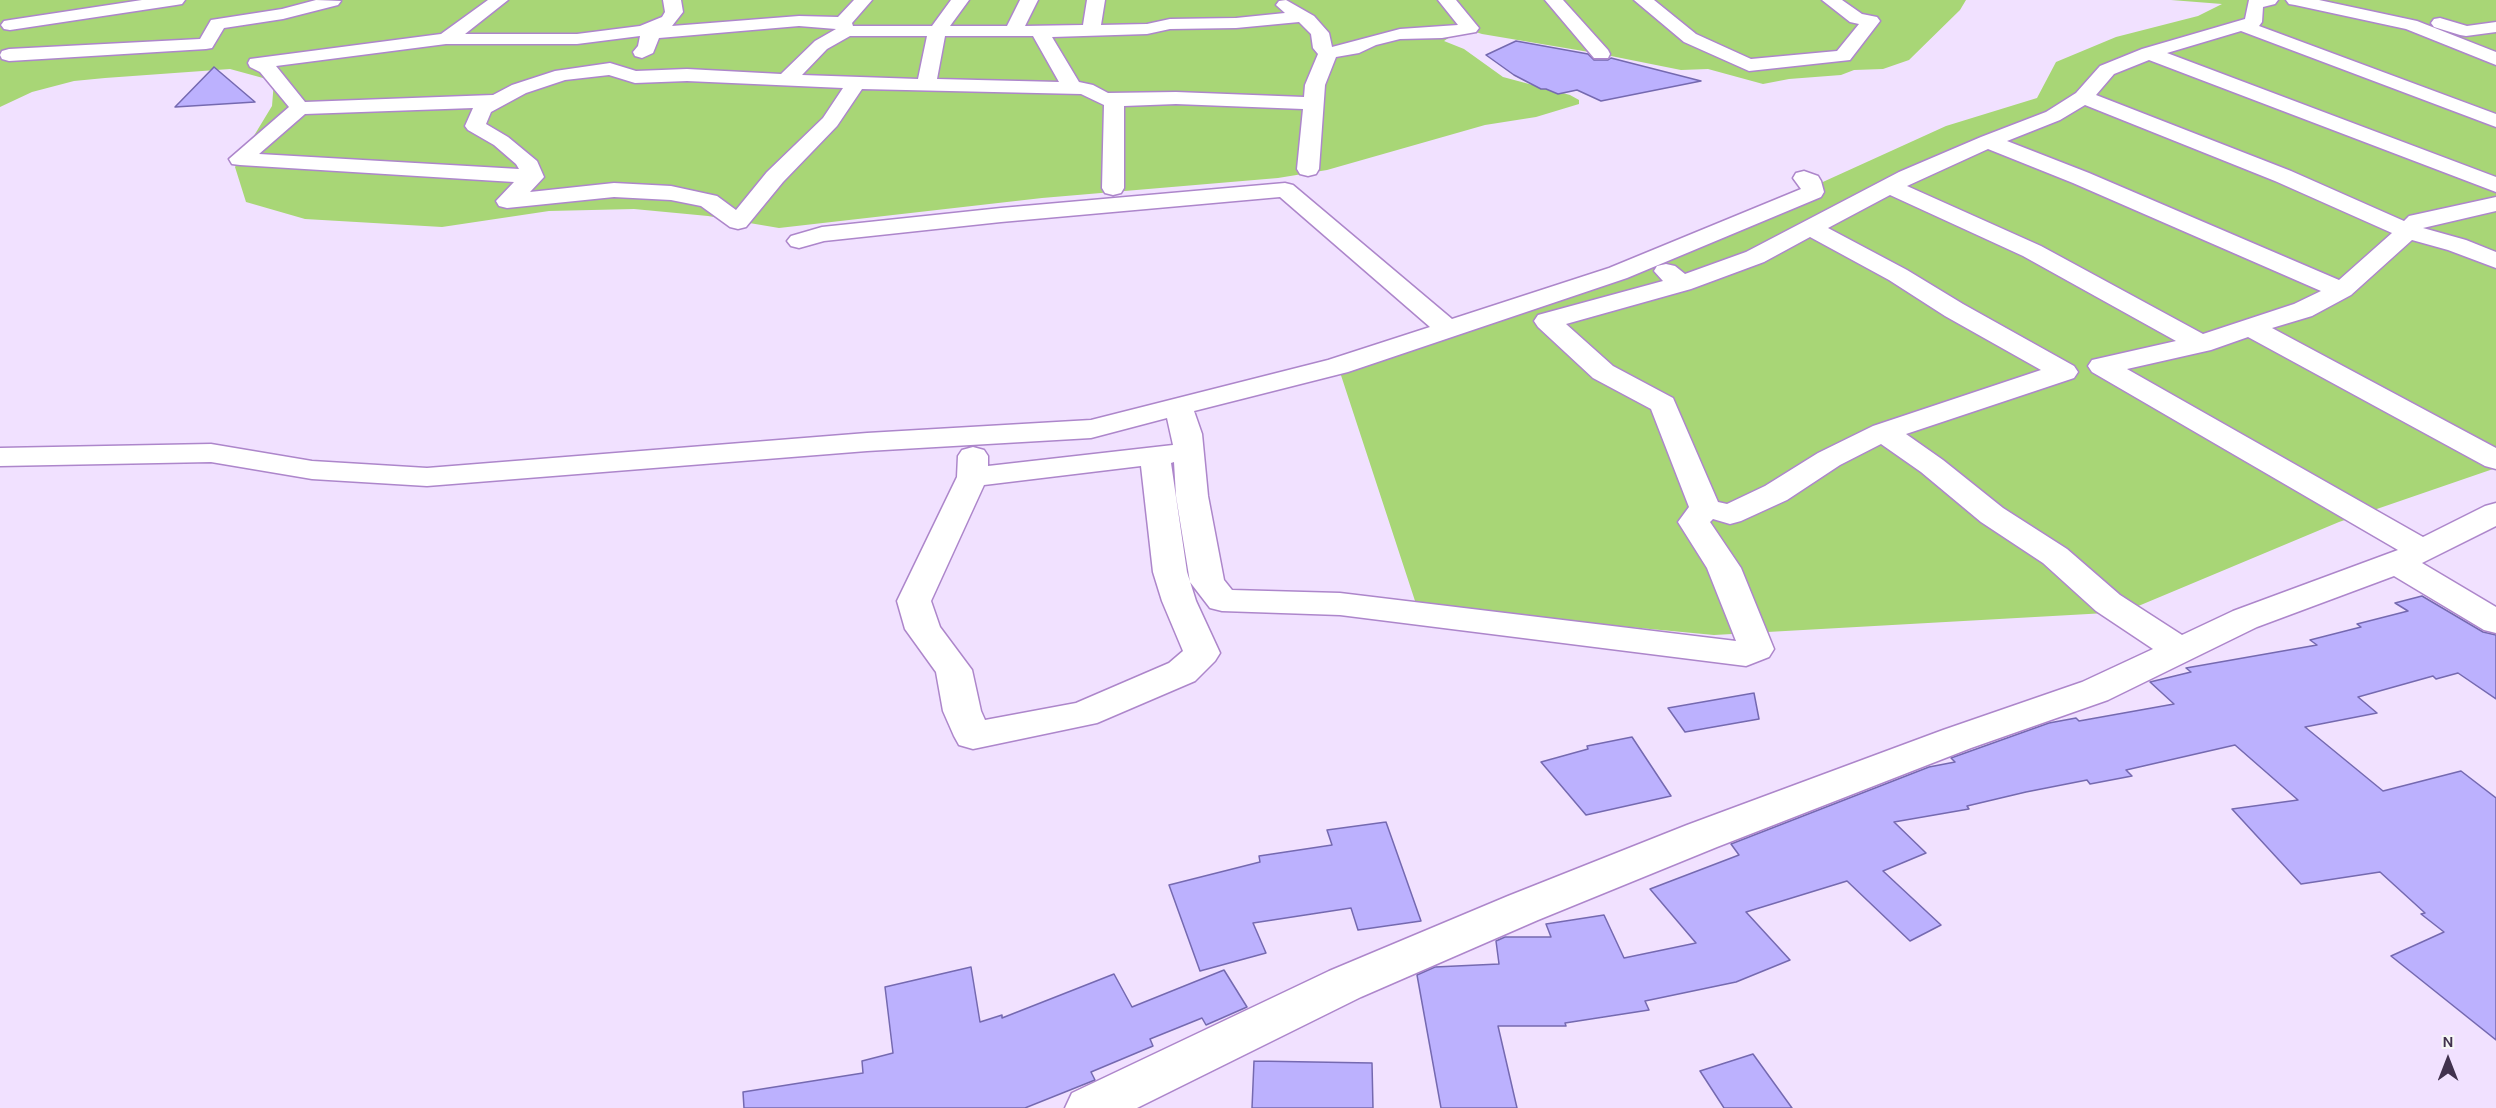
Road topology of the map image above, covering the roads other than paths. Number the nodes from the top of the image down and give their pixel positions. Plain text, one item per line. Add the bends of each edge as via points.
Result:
1 (176, 0) edge
2 (335, 0) edge
3 (499, 0) edge
4 (672, 0) edge
5 (863, 0) edge
6 (960, 0) edge
7 (1029, 0) edge
8 (1096, 0) edge
9 (1281, 0) edge
10 (1447, 0) edge
11 (1554, 0) edge
12 (1643, 0) edge
13 (1831, 0) edge
14 (2269, 0) edge
15 (2295, 0) edge
16 (2360, 0) edge
17 (1302, 16) junction
18 (10, 25) dead end
19 (2240, 25) junction
20 (845, 27) junction
21 (2496, 27) edge
22 (1091, 30) junction
23 (937, 31) junction
24 (1013, 31) junction
25 (1049, 31) junction
26 (646, 32) junction
27 (446, 39) junction
28 (1328, 53) junction
29 (2148, 53) junction
30 (1601, 54) dead end
31 (9, 55) dead end
32 (2496, 59) edge
33 (623, 73) junction
34 (785, 81) junction
35 (856, 83) junction
36 (926, 85) junction
37 (1072, 87) junction
38 (2083, 97) junction
39 (1114, 100) junction
40 (498, 101) junction
41 (1313, 103) junction
42 (300, 108) junction
43 (2496, 121) edge
44 (1988, 141) junction
45 (1308, 169) dead end
46 (533, 177) junction
47 (1804, 178) dead end
48 (2496, 185) edge
49 (1889, 186) junction
50 (1113, 188) dead end
51 (2496, 204) edge
52 (1811, 228) junction
53 (2408, 231) junction
54 (799, 241) dead end
55 (1646, 261) junction
56 (2496, 261) edge
57 (1682, 284) junction
58 (2342, 290) junction
59 (1547, 321) junction
60 (2250, 327) junction
61 (1448, 329) junction
62 (2201, 344) junction
63 (1883, 432) junction
64 (1176, 434) junction
65 (974, 435) junction
66 (0, 457) edge
67 (2496, 460) edge
68 (972, 477) junction
69 (1705, 508) junction
70 (2496, 513) edge
71 (2410, 557) junction
72 (2496, 622) edge
73 (2179, 650) junction
74 (1089, 1108) edge

1 - 18 street
2 - 31 street via 283,14 217,24 207,53
3 - 27 street
4 - 26 street via 674,12 668,21
5 - 20 street
6 - 23 street
7 - 24 street
8 - 22 street
9 - 17 street
10 - 28 street via 1470,28 1400,34
11 - 30 street
12 - 13 street via 1690,38 1749,65 1843,56 1871,21 1856,18
14 - 19 street via 2255,4 2253,22
15 - 32 street via 2411,26
16 - 21 street via 2466,31
17 - 22 street via 1236,23 1168,15 1147,29
17 - 28 street via 1320,33 1322,48
19 - 29 street
19 - 43 street
20 - 23 street
20 - 26 street via 744,16 685,32
20 - 34 street
22 - 25 street
23 - 24 street
23 - 36 street
24 - 25 street
25 - 37 street via 1042,36
26 - 27 street via 577,39
26 - 33 street via 646,49
27 - 42 street via 257,63 267,68
28 - 41 street via 1315,85
29 - 38 street via 2107,70
29 - 48 street
33 - 34 street via 635,77 687,75
33 - 40 street via 610,69 562,75 519,89
34 - 35 street
35 - 36 street
35 - 46 street via 830,122 775,177 738,222 709,201 671,193 614,190 507,201
36 - 37 street
37 - 39 street
38 - 44 street via 2053,116
38 - 53 street via 2283,176
39 - 41 street
39 - 50 street
40 - 42 street
40 - 46 street via 482,109 475,126 526,161
41 - 45 street
42 - 46 street via 240,159
44 - 49 street
44 - 58 street
47 - 55 street via 1810,181 1813,192
49 - 52 street
49 - 62 street via 2032,251
51 - 53 street via 2416,221
52 - 57 street via 1755,257
52 - 63 street via 2064,372
53 - 56 street
53 - 58 street
54 - 61 street via 822,234 1001,215 1285,190
55 - 57 street
55 - 61 street
57 - 59 street
58 - 60 street via 2303,310
59 - 64 street via 1236,410
59 - 69 street via 1603,372 1663,404
60 - 62 street
60 - 67 street
61 - 64 street via 1338,366
62 - 71 street via 2102,366
63 - 69 street via 1829,459 1776,493 1730,514
63 - 73 street via 1992,515 2055,556 2108,603
64 - 65 street via 1091,429
64 - 68 street
64 - 68 street via 1170,572 1202,653 1182,672 1084,714 973,736 962,711 954,670 923,629 914,601
64 - 69 street via 1192,495 1207,582 1222,600 1340,604 1746,654 1756,649 1751,633 1724,568 1694,522
65 - 66 street via 427,477 312,470 212,453
65 - 68 street
70 - 71 street
71 - 72 street
71 - 73 street via 2245,619
73 - 74 street via 2095,691 1724,827 1523,908 1345,984

